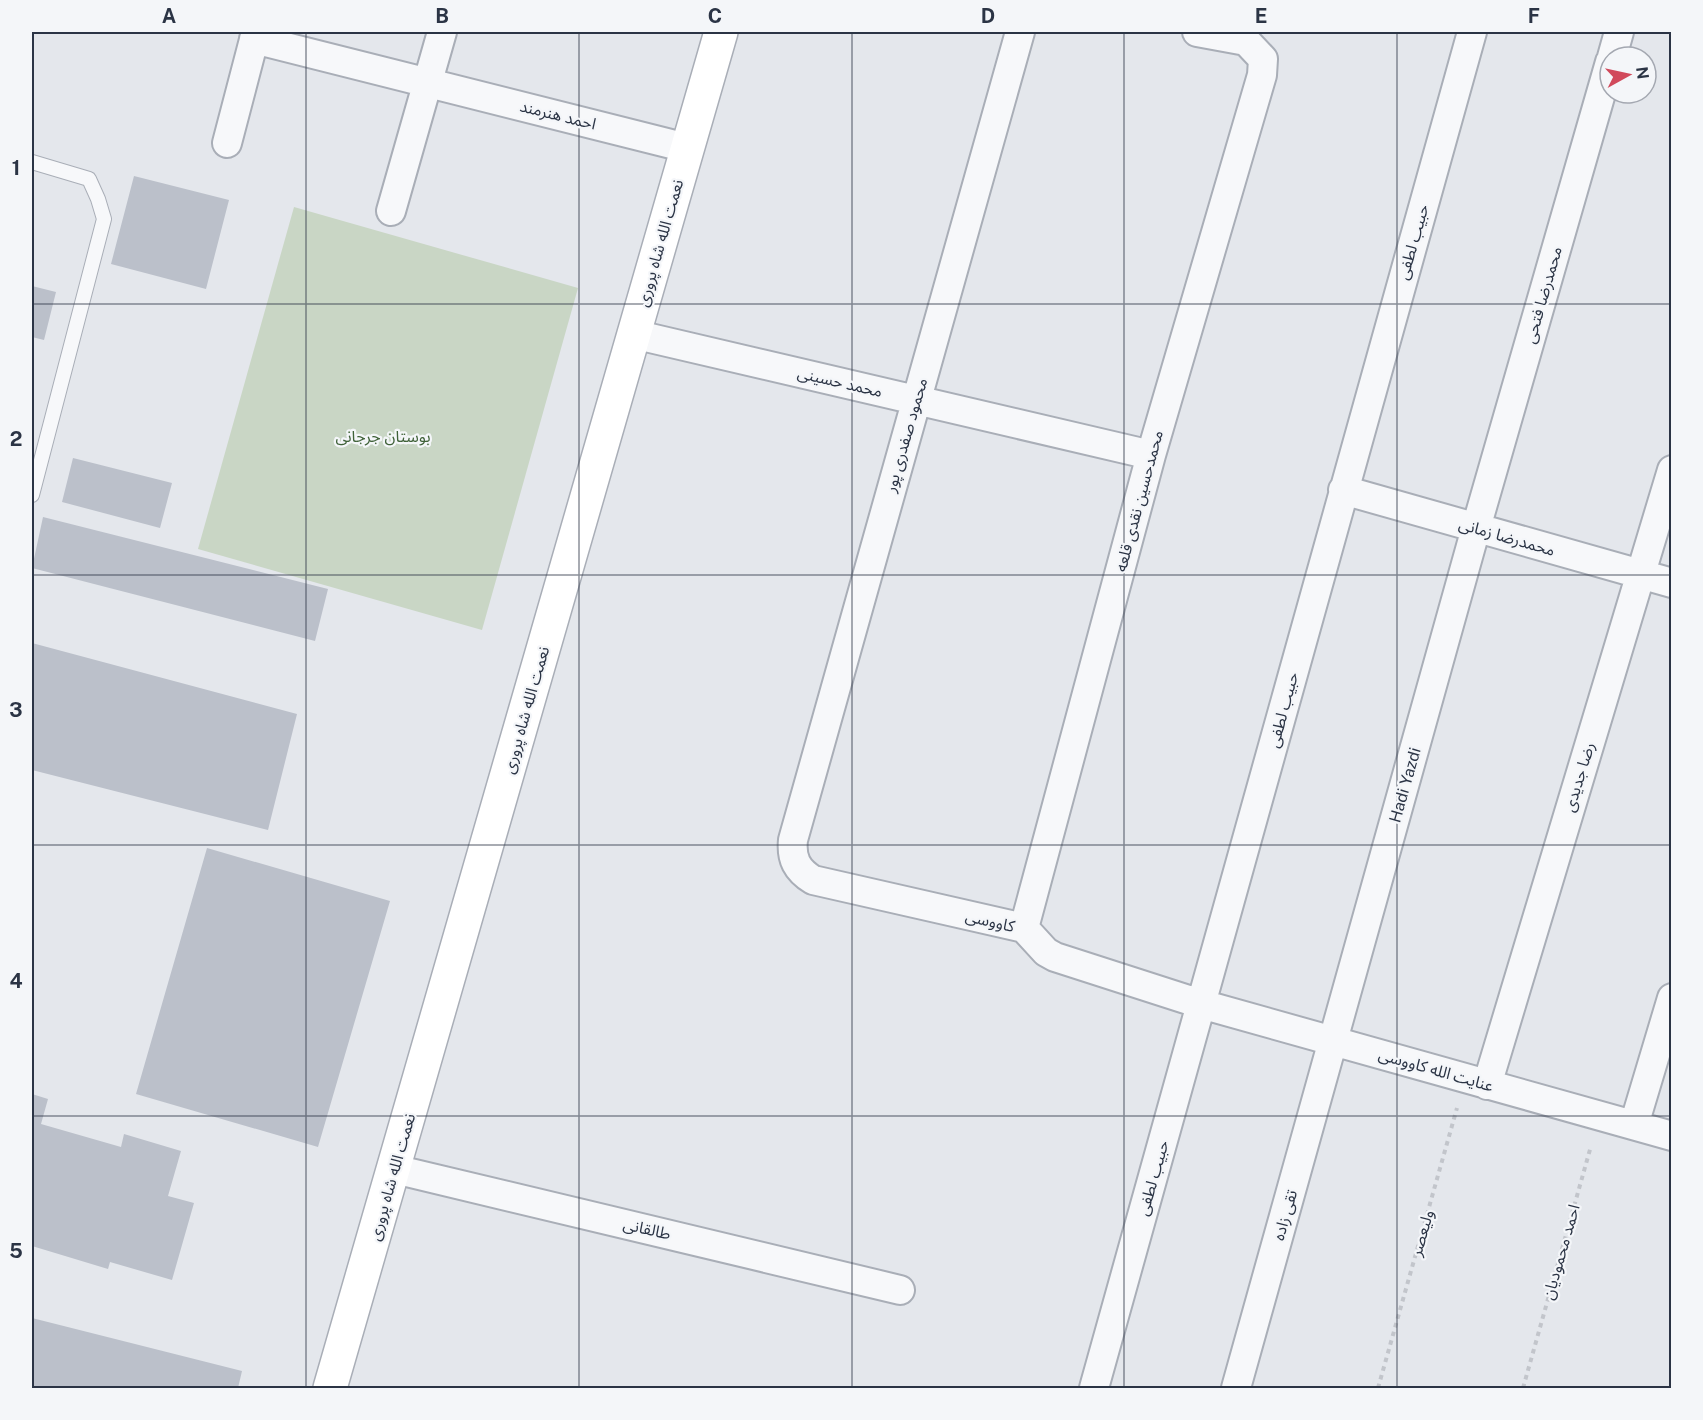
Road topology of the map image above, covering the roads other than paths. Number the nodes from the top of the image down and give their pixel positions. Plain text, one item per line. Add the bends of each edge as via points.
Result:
1 (442, 32) edge
2 (721, 32) edge
3 (1020, 32) edge
4 (1197, 32) edge
5 (1472, 32) edge
6 (255, 35) edge
7 (428, 82) junction
8 (1598, 104) edge
9 (227, 143) dead end
10 (687, 148) junction
11 (32, 162) edge
12 (391, 211) dead end
13 (633, 334) junction
14 (916, 400) junction
15 (1151, 455) junction
16 (1671, 470) edge
17 (1343, 490) junction
18 (32, 495) edge
19 (1476, 528) junction
20 (1640, 575) junction
21 (1671, 584) edge
22 (793, 840) joint
23 (1024, 928) junction
24 (1671, 998) edge
25 (1202, 1004) junction
26 (1333, 1041) junction
27 (1476, 1081) junction
28 (1634, 1125) junction
29 (1671, 1136) edge
30 (394, 1169) junction
31 (900, 1290) dead end
32 (330, 1389) edge
33 (1095, 1389) edge
34 (1236, 1389) edge

1 - 7 street
2 - 10 main road, نعمت الله شاه پروری
3 - 14 street, محمود صفدری پور
4 - 15 street, محمدحسین نقدی قلعه via 1246,42 1263,59 1262,75
5 - 17 street, حبیب لطفی
6 - 7 street, احمد هنرمند
6 - 9 street, احمد هنرمند
7 - 10 street, احمد هنرمند
7 - 12 street
8 - 19 street, محمدرضا فتحی
10 - 13 main road, نعمت الله شاه پروری
11 - 18 lane via 88,179 104,219
13 - 14 street, محمد حسینی
13 - 30 main road, نعمت الله شاه پروری
14 - 15 street, محمد حسینی
14 - 22 street, محمود صفدری پور
15 - 23 street, محمدحسین نقدی قلعه
16 - 20 street, رضا جدیدی
17 - 19 street, محمدرضا زمانی
17 - 25 street, حبیب لطفی
19 - 20 street, محمدرضا زمانی
19 - 26 street, Hadi Yazdi
20 - 21 street, محمدرضا زمانی
20 - 27 street, رضا جدیدی
22 - 23 street, کاووسی via 791,854 803,874 813,880
23 - 25 street, کاووسی via 1055,957
24 - 28 street
25 - 26 street, عنایت‌ الله کاووسی
25 - 33 street, حبیب لطفی
26 - 27 street, عنایت‌ الله کاووسی
26 - 34 street, تقی زاده
27 - 28 street, عنایت‌ الله کاووسی
28 - 29 street, عنایت‌ الله کاووسی
30 - 31 street, طالقانی
30 - 32 main road, نعمت الله شاه پروری

